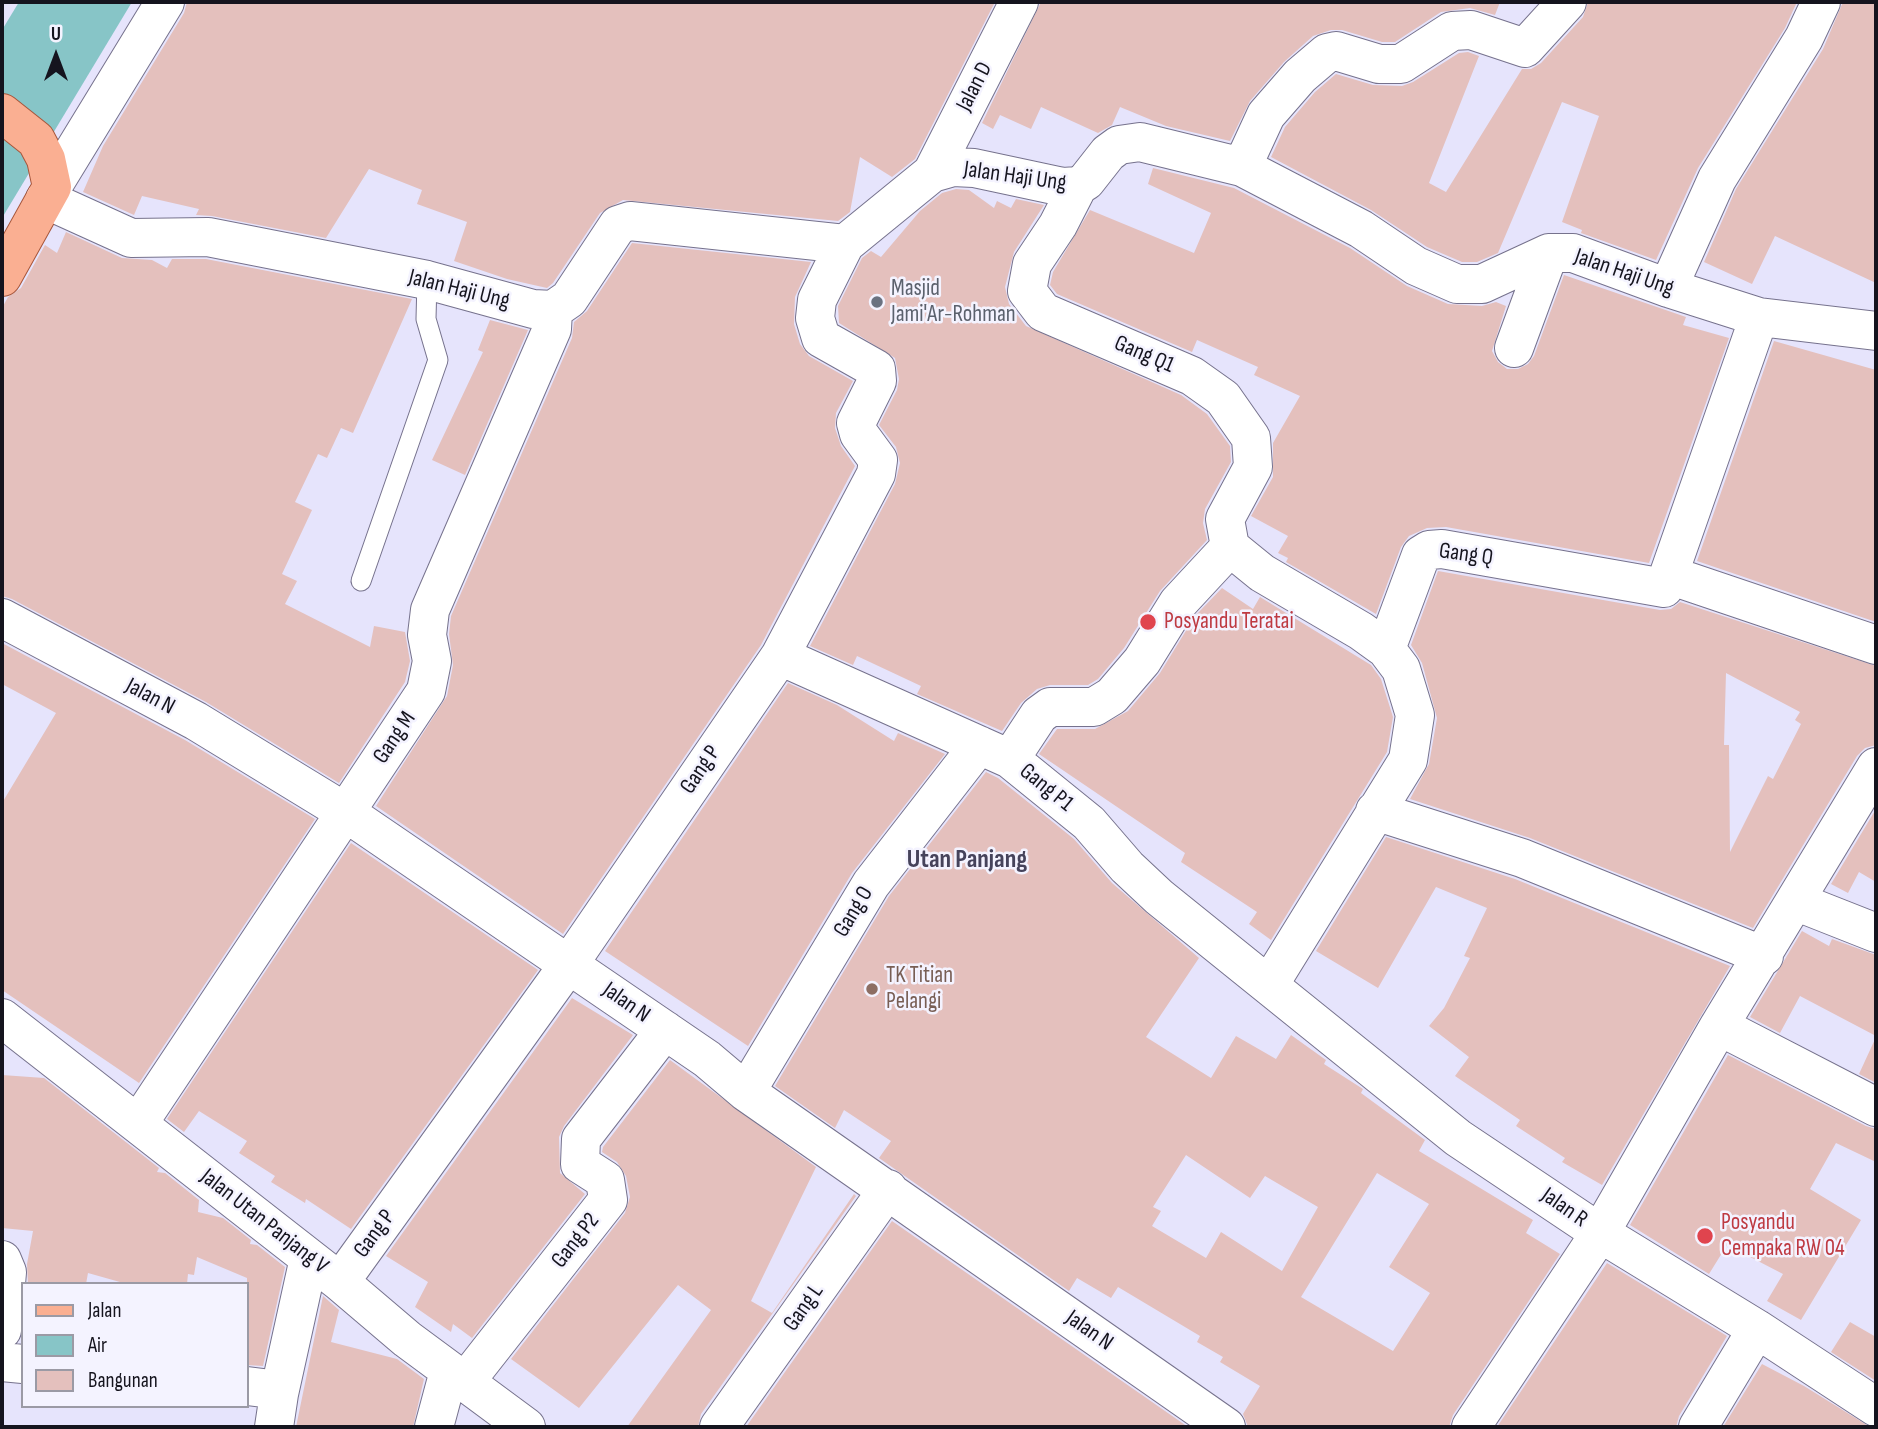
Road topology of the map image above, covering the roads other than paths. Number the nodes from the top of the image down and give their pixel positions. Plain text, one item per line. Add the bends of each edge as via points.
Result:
1 (165, 2) edge
2 (1019, 2) edge
3 (1567, 2) edge
4 (1821, 2) edge
5 (2, 113) edge
6 (1242, 167) junction
7 (932, 173) junction
8 (48, 182) junction
9 (1078, 186) junction
10 (845, 244) junction
11 (1549, 253) junction
12 (2, 277) edge
13 (427, 280) junction
14 (1668, 288) junction
15 (553, 310) junction
16 (1759, 317) junction
17 (1876, 331) edge
18 (1514, 348) dead end
19 (1230, 547) junction
20 (1669, 575) junction
21 (360, 581) dead end
22 (2, 618) edge
23 (1876, 645) edge
24 (1386, 649) junction
25 (780, 656) junction
26 (995, 752) junction
27 (1876, 767) edge
28 (1375, 811) junction
29 (345, 812) junction
30 (1795, 901) junction
31 (1876, 933) edge
32 (1764, 956) junction
33 (569, 964) junction
34 (1269, 985) junction
35 (2, 1018) edge
36 (1720, 1026) junction
37 (665, 1030) junction
38 (746, 1092) junction
39 (1876, 1107) edge
40 (138, 1124) junction
41 (888, 1189) junction
42 (1600, 1233) junction
43 (309, 1258) junction
44 (2, 1260) edge
45 (340, 1282) junction
46 (1758, 1329) junction
47 (2, 1330) edge
48 (2, 1362) edge
49 (21, 1364) edge
50 (457, 1377) junction
51 (267, 1403) edge
52 (1876, 1407) edge
53 (434, 1427) edge
54 (526, 1427) edge
55 (719, 1427) edge
56 (1226, 1427) edge
57 (1471, 1427) edge
58 (1698, 1427) edge

1 - 8 street
2 - 7 street, Jalan D
3 - 6 street via 1525,48 1515,48 1491,35 1451,31 1401,64 1327,53 1266,116
4 - 14 street via 1804,38 1717,179
5 - 8 main road via 29,132
6 - 9 street, Jalan Haji Ung via 1130,142 1108,153
6 - 11 street, Jalan Haji Ung via 1361,229 1416,266 1457,284 1482,284
7 - 9 street, Jalan Haji Ung via 974,168 1063,187
7 - 10 street, Jalan Haji Ung
8 - 12 main road
8 - 13 street, Jalan Haji Ung via 131,238 208,237
9 - 19 street, Gang Q1 via 1032,264 1027,291 1043,312 1192,376 1223,398 1251,438 1252,467 1225,519
10 - 15 street via 630,221 618,225 569,299
10 - 25 street, Gang P via 817,300 815,318 821,338 876,369 877,381 856,424 878,460 876,474
11 - 14 street, Jalan Haji Ung via 1573,253
11 - 18 street
13 - 15 street, Jalan Haji Ung via 533,309
13 - 21 lane via 426,319 438,360
14 - 16 street, Jalan Haji Ung
15 - 29 street, Gang M via 551,329 430,610 427,635 432,661 426,691
16 - 17 street, Jalan Haji Ung
16 - 20 street
19 - 24 street via 1262,573
19 - 26 street via 1178,603 1142,661 1112,696 1094,707 1049,707
20 - 23 street
20 - 24 street, Gang Q via 1667,585 1660,588 1429,550 1421,555
22 - 29 street, Jalan N via 195,721
24 - 28 street via 1401,669 1415,715 1408,760
25 - 26 street, Gang P1
25 - 33 street, Gang P
26 - 34 street, Gang P1 via 1089,823 1159,897
26 - 38 street, Gang O via 871,884
27 - 30 street
28 - 32 street via 1522,858
28 - 34 street
29 - 33 street, Jalan N
29 - 40 street, Gang M
30 - 31 street
30 - 32 street
32 - 36 street
33 - 37 street, Jalan N
33 - 45 street, Gang P
34 - 42 street, Jalan R via 1458,1138
35 - 40 street, Jalan Utan Panjang V
36 - 39 street
36 - 42 street
37 - 38 street, Jalan N
37 - 50 street, Gang P2 via 581,1139 580,1164 605,1180 608,1200
38 - 41 street, Jalan N
40 - 43 street, Jalan Utan Panjang V
41 - 55 street, Gang L
41 - 56 street, Jalan N
42 - 46 street, Jalan R
42 - 57 street
43 - 45 street, Jalan Utan Panjang V
43 - 51 street
44 - 47 street via 8,1272
45 - 50 street, Jalan Utan Panjang V
46 - 52 street, Jalan R
46 - 58 street
48 - 49 street
50 - 53 street
50 - 54 street, Jalan Utan Panjang V

